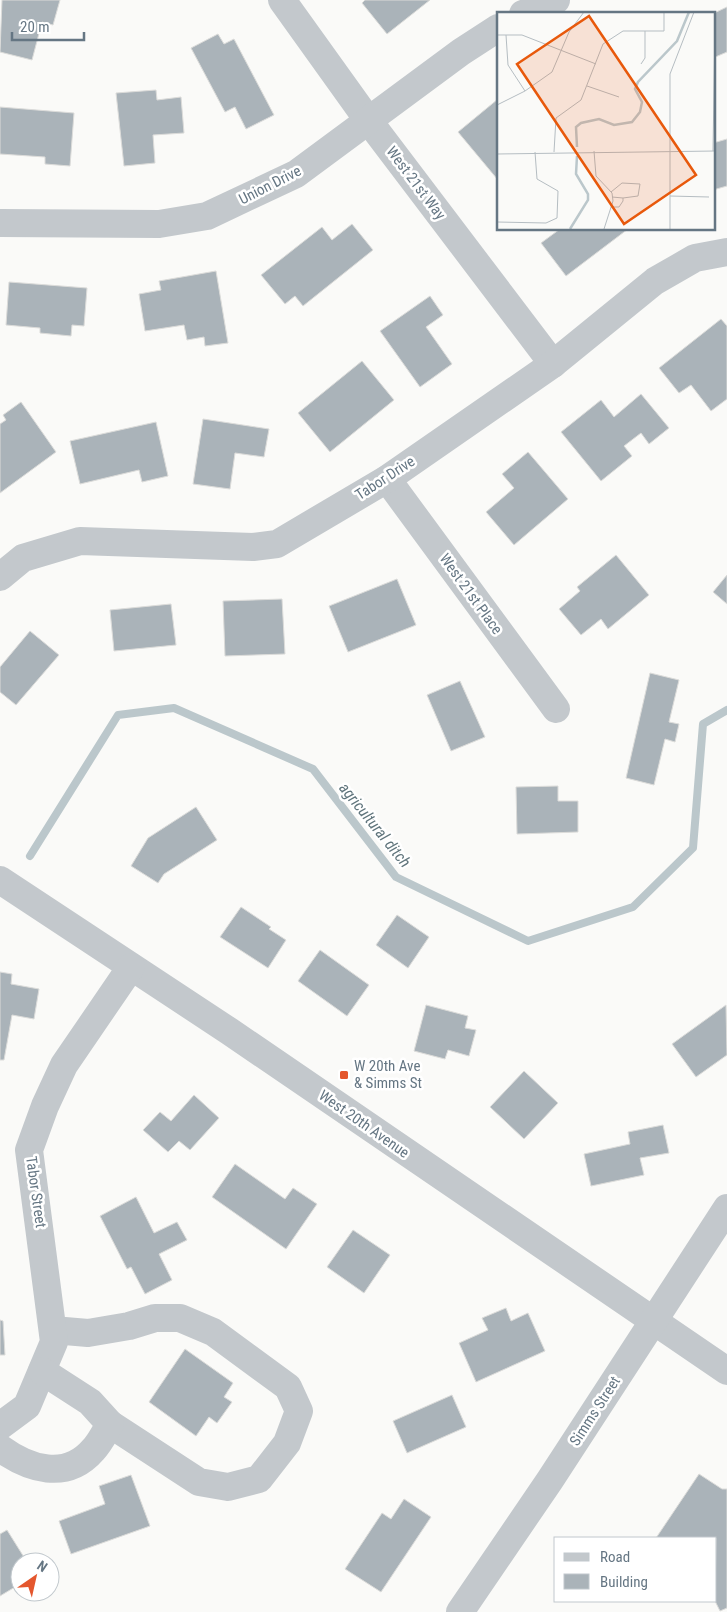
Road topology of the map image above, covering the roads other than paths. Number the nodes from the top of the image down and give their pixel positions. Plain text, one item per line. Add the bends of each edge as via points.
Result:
1 (282, 0) edge
2 (556, 0) edge
3 (528, 12) edge
4 (497, 29) edge
5 (368, 120) junction
6 (0, 223) edge
7 (727, 252) edge
8 (553, 364) junction
9 (387, 479) junction
10 (0, 577) edge
11 (556, 709) dead end
12 (0, 880) edge
13 (131, 967) junction
14 (727, 1208) edge
15 (652, 1320) junction
16 (53, 1330) junction
17 (42, 1371) junction
18 (727, 1371) edge
19 (110, 1424) junction
20 (0, 1426) edge
21 (0, 1448) edge
22 (460, 1612) edge

1 - 5 street, West 21st Way
2 - 3 street
4 - 5 street, Union Drive
5 - 6 street, Union Drive via 296,174 207,216 159,224
5 - 8 street, West 21st Way
7 - 8 street, Tabor Drive via 695,258 655,281
8 - 9 street, Tabor Drive
9 - 10 street, Tabor Drive via 277,544 253,547 80,541 23,558
9 - 11 street, West 21st Place
12 - 13 street, West 20th Avenue
13 - 15 street, West 20th Avenue
13 - 16 street, Tabor Street via 64,1065 29,1150
14 - 15 street, Simms Street
15 - 18 street, West 20th Avenue
15 - 22 street, Simms Street via 550,1480
16 - 17 street, Tabor Street via 54,1342
16 - 19 street via 88,1334 155,1318 180,1318 213,1332 288,1386 300,1411 287,1443 259,1479 228,1487 199,1482
17 - 19 street via 90,1402
17 - 20 street, Tabor Street via 27,1406
19 - 21 street via 93,1450 68,1468 39,1469

